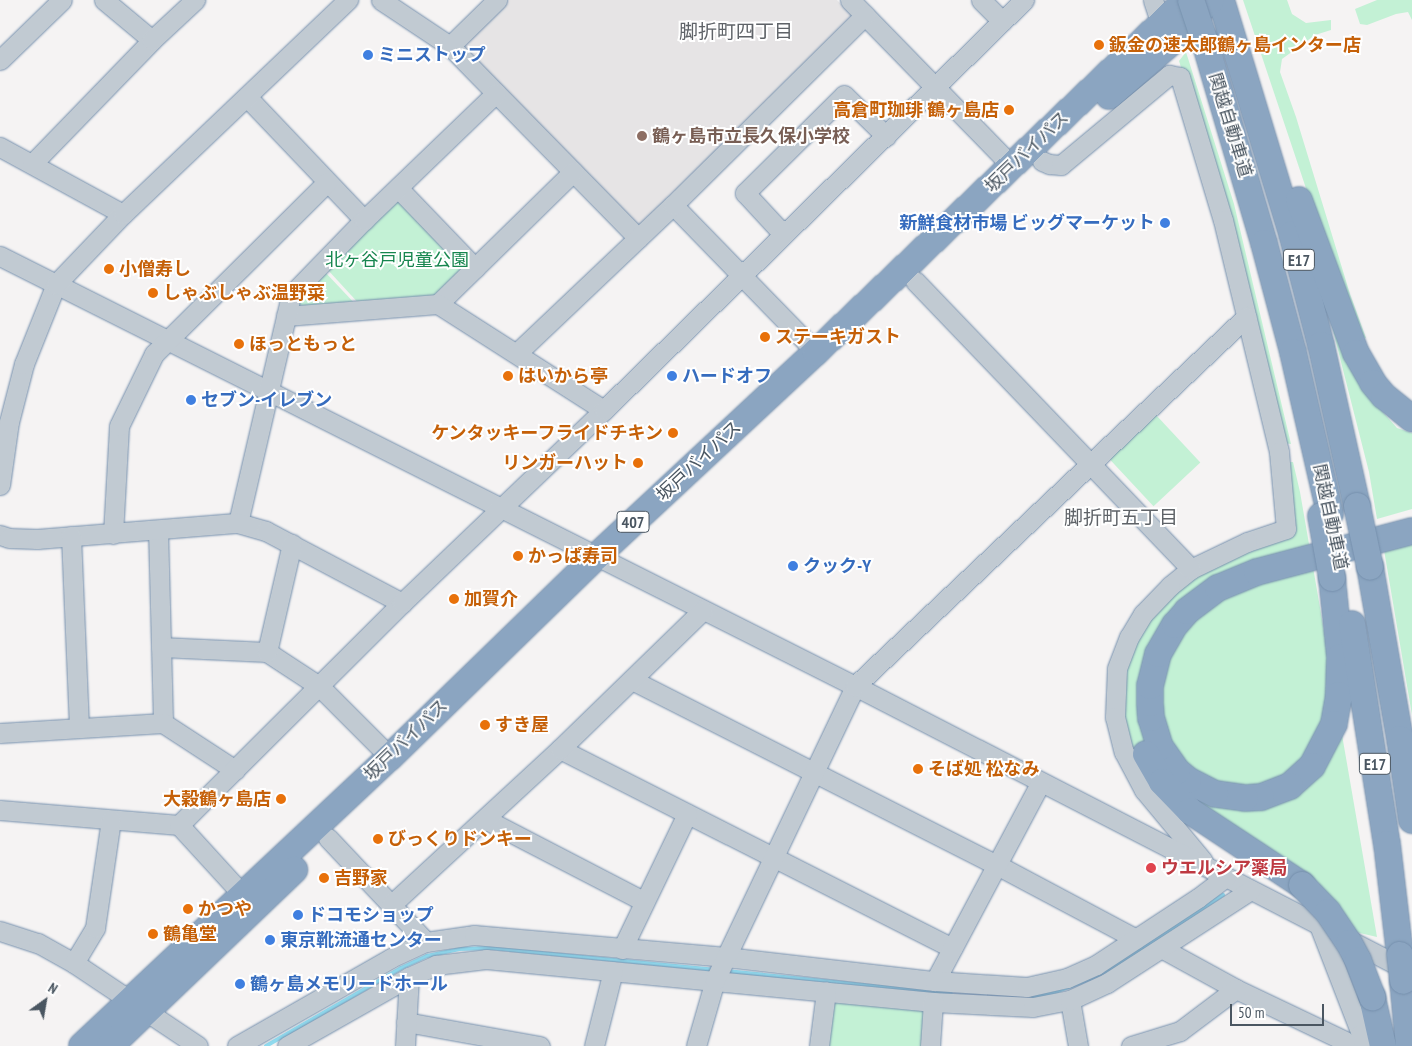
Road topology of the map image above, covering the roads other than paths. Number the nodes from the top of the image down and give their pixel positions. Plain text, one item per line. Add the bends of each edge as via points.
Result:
1 (62, 0) edge
2 (104, 0) edge
3 (195, 0) edge
4 (348, 0) edge
5 (381, 0) edge
6 (498, 0) edge
7 (850, 0) edge
8 (981, 0) edge
9 (1024, 0) edge
10 (1186, 0) edge
11 (1191, 0) edge
12 (1223, 5) edge
13 (1157, 12) edge
14 (865, 15) junction
15 (1002, 21) junction
16 (152, 40) junction
17 (450, 46) junction
18 (0, 60) edge
19 (936, 86) junction
20 (496, 94) junction
21 (247, 97) junction
22 (886, 136) junction
23 (0, 147) edge
24 (1042, 161) junction
25 (32, 164) junction
26 (1012, 166) junction
27 (573, 172) junction
28 (327, 182) junction
29 (398, 188) junction
30 (673, 205) junction
31 (123, 214) junction
32 (364, 220) junction
33 (783, 234) junction
34 (638, 238) junction
35 (0, 256) edge
36 (474, 268) junction
37 (742, 274) junction
38 (915, 281) junction
39 (56, 284) junction
40 (438, 304) junction
41 (286, 316) junction
42 (1246, 317) junction
43 (167, 339) junction
44 (816, 352) junction
45 (517, 354) junction
46 (268, 392) junction
47 (604, 410) junction
48 (1412, 419) edge
49 (4, 420) edge
50 (1090, 464) junction
51 (0, 485) edge
52 (501, 508) junction
53 (1412, 518) edge
54 (238, 523) junction
55 (158, 530) junction
56 (1412, 532) edge
57 (0, 534) edge
58 (113, 534) junction
59 (71, 536) junction
60 (292, 544) junction
61 (605, 561) junction
62 (1191, 569) junction
63 (1338, 576) junction
64 (402, 603) junction
65 (703, 610) junction
66 (161, 647) junction
67 (267, 652) junction
68 (632, 680) junction
69 (319, 686) junction
70 (855, 686) junction
71 (163, 723) junction
72 (79, 728) junction
73 (0, 733) edge
74 (560, 749) junction
75 (390, 757) junction
76 (235, 770) junction
77 (813, 772) junction
78 (1041, 782) junction
79 (0, 810) edge
80 (687, 814) junction
81 (1165, 814) junction
82 (485, 819) junction
83 (110, 820) junction
84 (1412, 820) edge
85 (179, 824) junction
86 (328, 838) junction
87 (1151, 838) junction
88 (773, 858) junction
89 (997, 865) junction
90 (1208, 868) junction
91 (1226, 877) junction
92 (1251, 890) junction
93 (242, 894) junction
94 (643, 902) junction
95 (392, 904) junction
96 (1319, 925) junction
97 (0, 931) edge
98 (1136, 939) junction
99 (426, 942) junction
100 (952, 948) junction
101 (622, 949) junction
102 (1162, 949) junction
103 (726, 957) junction
104 (74, 963) junction
105 (1405, 969) edge
106 (614, 971) junction
107 (409, 977) junction
108 (715, 980) junction
109 (934, 981) junction
110 (1236, 989) junction
111 (826, 991) junction
112 (1070, 1000) junction
113 (932, 1002) junction
114 (138, 1006) junction
115 (406, 1022) junction
116 (1356, 1042) edge
117 (82, 1046) edge
118 (110, 1046) edge
119 (198, 1046) edge
120 (237, 1046) edge
121 (287, 1046) edge
122 (404, 1046) edge
123 (540, 1046) edge
124 (594, 1046) edge
125 (696, 1046) edge
126 (819, 1046) edge
127 (930, 1046) edge
128 (1078, 1046) edge
129 (1131, 1046) edge
130 (1409, 1046) edge

1 - 18 street
2 - 16 street
3 - 16 street
4 - 21 street
5 - 17 street
6 - 17 street
7 - 14 street
8 - 15 street
9 - 15 street
10 - 13 highway, 坂戸バイパス / 407
11 - 63 highway, 関越自動車道 / E17, bridge via 1264,243 1295,361
12 - 24 highway, 坂戸バイパス / 407 via 1107,98
12 - 48 highway via 1352,346 1384,396
12 - 84 highway, 関越自動車道 / E17, bridge via 1292,234 1321,345 1370,567
13 - 26 highway, 坂戸バイパス / 407
14 - 19 street
14 - 30 street
15 - 19 street
16 - 25 street
17 - 20 street
19 - 22 street
19 - 26 street
20 - 27 street
20 - 29 street
21 - 28 street
21 - 31 street
22 - 33 street
22 - 33 street via 844,95 745,193
23 - 25 street
24 - 38 highway, 坂戸バイパス / 407
24 - 42 street via 1061,165 1169,75 1180,77 1223,220
25 - 31 street
26 - 44 highway, 坂戸バイパス / 407
27 - 34 street
27 - 36 street
28 - 32 street
28 - 43 street
29 - 32 street
29 - 36 street
30 - 34 street
30 - 37 street
31 - 39 street
32 - 41 street via 291,295
33 - 37 street
34 - 45 street
35 - 39 street
36 - 40 street
37 - 44 street
37 - 47 street
38 - 50 street
38 - 61 highway, 坂戸バイパス / 407
39 - 43 street
39 - 49 street
40 - 41 street
40 - 45 street
41 - 46 street
42 - 50 street
42 - 62 street via 1279,452 1286,529 1247,542
43 - 46 street
43 - 58 street via 154,354 118,426
44 - 61 highway, 坂戸バイパス / 407
45 - 47 street
46 - 52 street
46 - 54 street
47 - 52 street
49 - 51 street
50 - 62 street
50 - 70 street
52 - 61 street
52 - 64 street
53 - 116 highway, bridge via 1252,560 1210,577 1167,613 1148,642 1135,694 1138,729 1151,764 1162,782 1207,824 1302,885 1328,912 1349,943 1372,997
54 - 55 street
54 - 60 street via 266,531
55 - 58 street
55 - 66 street
56 - 63 highway via 1284,564 1236,580 1202,599 1181,618 1158,654 1150,686 1150,703 1160,747 1177,771 1188,780 1215,794 1261,797 1290,786 1312,766 1334,724 1339,695
57 - 59 street via 9,538 37,539
58 - 59 street
59 - 72 street
60 - 64 street
60 - 67 street
61 - 65 street
61 - 75 highway, 坂戸バイパス / 407
61 - 86 highway, 坂戸バイパス / 407
62 - 81 street via 1156,598 1143,614 1129,637 1117,669 1115,717 1124,752 1144,790
63 - 105 highway, 関越自動車道 / E17 via 1371,739
64 - 69 street
65 - 68 street
65 - 70 street
66 - 67 street
66 - 71 street
67 - 69 street
68 - 74 street
68 - 77 street
69 - 75 street
69 - 76 street
70 - 77 street
70 - 78 street
71 - 72 street
71 - 76 street
72 - 73 street
74 - 80 street
74 - 82 street
75 - 93 highway, 坂戸バイパス / 407
76 - 85 street
77 - 88 street
77 - 89 street
78 - 87 street
78 - 89 street
79 - 83 street
80 - 88 street
80 - 94 street
81 - 87 street
81 - 90 street
82 - 94 street
82 - 95 street
83 - 85 street
83 - 104 street via 95,928
85 - 93 street
86 - 95 street
86 - 114 highway, 坂戸バイパス / 407
87 - 90 street
88 - 100 street
88 - 103 street
89 - 98 street
89 - 100 street
90 - 91 street
91 - 92 street
91 - 98 street
92 - 96 street
92 - 102 street
93 - 114 highway, 坂戸バイパス / 407
94 - 101 street
95 - 99 street
96 - 105 street
96 - 116 street
97 - 104 street via 38,943
98 - 109 street via 1096,965 1067,978 1027,987
99 - 101 street via 474,935
99 - 120 street via 391,958
100 - 109 street
101 - 103 street
102 - 110 street
102 - 112 street
103 - 108 street
103 - 109 street
104 - 114 street
105 - 130 highway, 関越自動車道 / E17
106 - 107 street via 486,959 436,965
106 - 108 street
106 - 124 street
107 - 115 street
107 - 121 street
108 - 111 street
108 - 125 street
110 - 116 street
110 - 129 street via 1180,1031
111 - 113 street
111 - 126 street
112 - 113 street via 1033,1007
112 - 128 street
113 - 127 street
114 - 117 highway, 坂戸バイパス / 407
114 - 118 highway, 坂戸バイパス / 407
114 - 119 street
115 - 122 street
115 - 123 street

